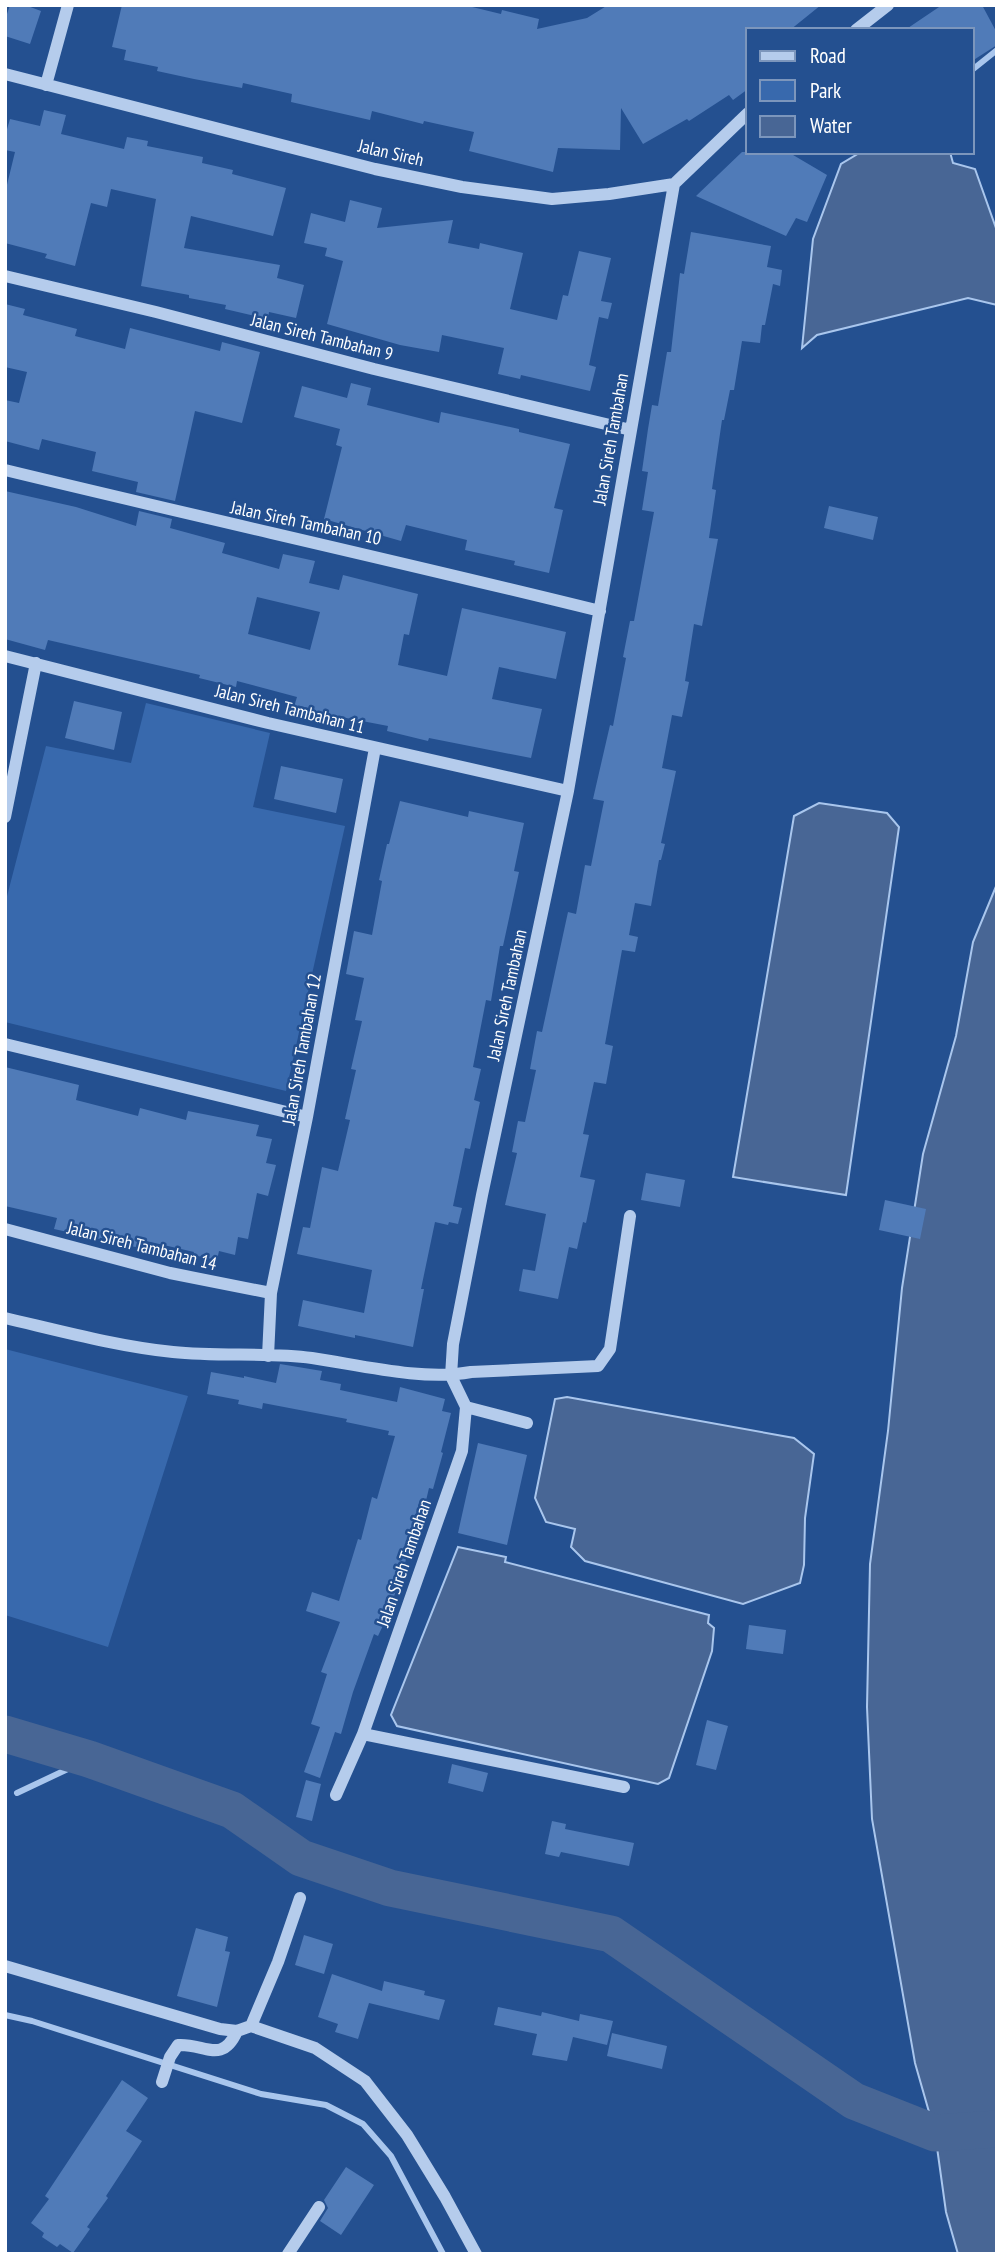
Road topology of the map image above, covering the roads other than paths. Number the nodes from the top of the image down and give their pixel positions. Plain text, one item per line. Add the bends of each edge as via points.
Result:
1 (68, 5) edge
2 (888, 5) edge
3 (859, 28) edge
4 (5, 74) edge
5 (47, 85) junction
6 (746, 115) edge
7 (674, 184) junction
8 (5, 276) edge
9 (631, 430) junction
10 (5, 470) edge
11 (600, 611) junction
12 (5, 656) edge
13 (36, 663) junction
14 (375, 748) junction
15 (568, 791) junction
16 (5, 817) edge
17 (5, 1044) edge
18 (307, 1118) junction
19 (630, 1216) dead end
20 (5, 1229) edge
21 (271, 1293) junction
22 (5, 1318) edge
23 (268, 1356) junction
24 (451, 1376) junction
25 (466, 1406) junction
26 (527, 1423) dead end
27 (363, 1734) junction
28 (624, 1787) dead end
29 (336, 1795) dead end
30 (300, 1898) dead end
31 (5, 1966) edge
32 (251, 2026) junction
33 (237, 2031) junction
34 (162, 2082) dead end
35 (319, 2207) dead end
36 (288, 2254) edge
37 (476, 2254) edge

1 - 5 street
2 - 3 street
4 - 5 street, Jalan Sireh
5 - 7 street, Jalan Sireh via 462,187 552,199
6 - 7 street
7 - 9 street, Jalan Sireh Tambahan
8 - 9 street, Jalan Sireh Tambahan 9
9 - 11 street, Jalan Sireh Tambahan
10 - 11 street, Jalan Sireh Tambahan 10
11 - 15 street, Jalan Sireh Tambahan
12 - 13 street, Jalan Sireh Tambahan 11
13 - 14 street, Jalan Sireh Tambahan 11
13 - 16 street
14 - 15 street, Jalan Sireh Tambahan 11
14 - 18 street, Jalan Sireh Tambahan 12
15 - 24 street, Jalan Sireh Tambahan via 482,1195
17 - 18 street
18 - 21 street, Jalan Sireh Tambahan 12
19 - 24 street via 610,1349 598,1366
20 - 21 street, Jalan Sireh Tambahan 14 via 170,1273
21 - 23 street, Jalan Sireh Tambahan 12
22 - 23 street via 169,1352
23 - 24 street
24 - 25 street
25 - 26 street
25 - 27 street, Jalan Sireh Tambahan via 462,1451
27 - 28 street
27 - 29 street, Jalan Sireh Tambahan
30 - 32 street
31 - 33 street
32 - 33 street
32 - 37 street via 315,2048 365,2081 407,2135
33 - 34 street via 227,2048 219,2051 178,2045
35 - 36 street

